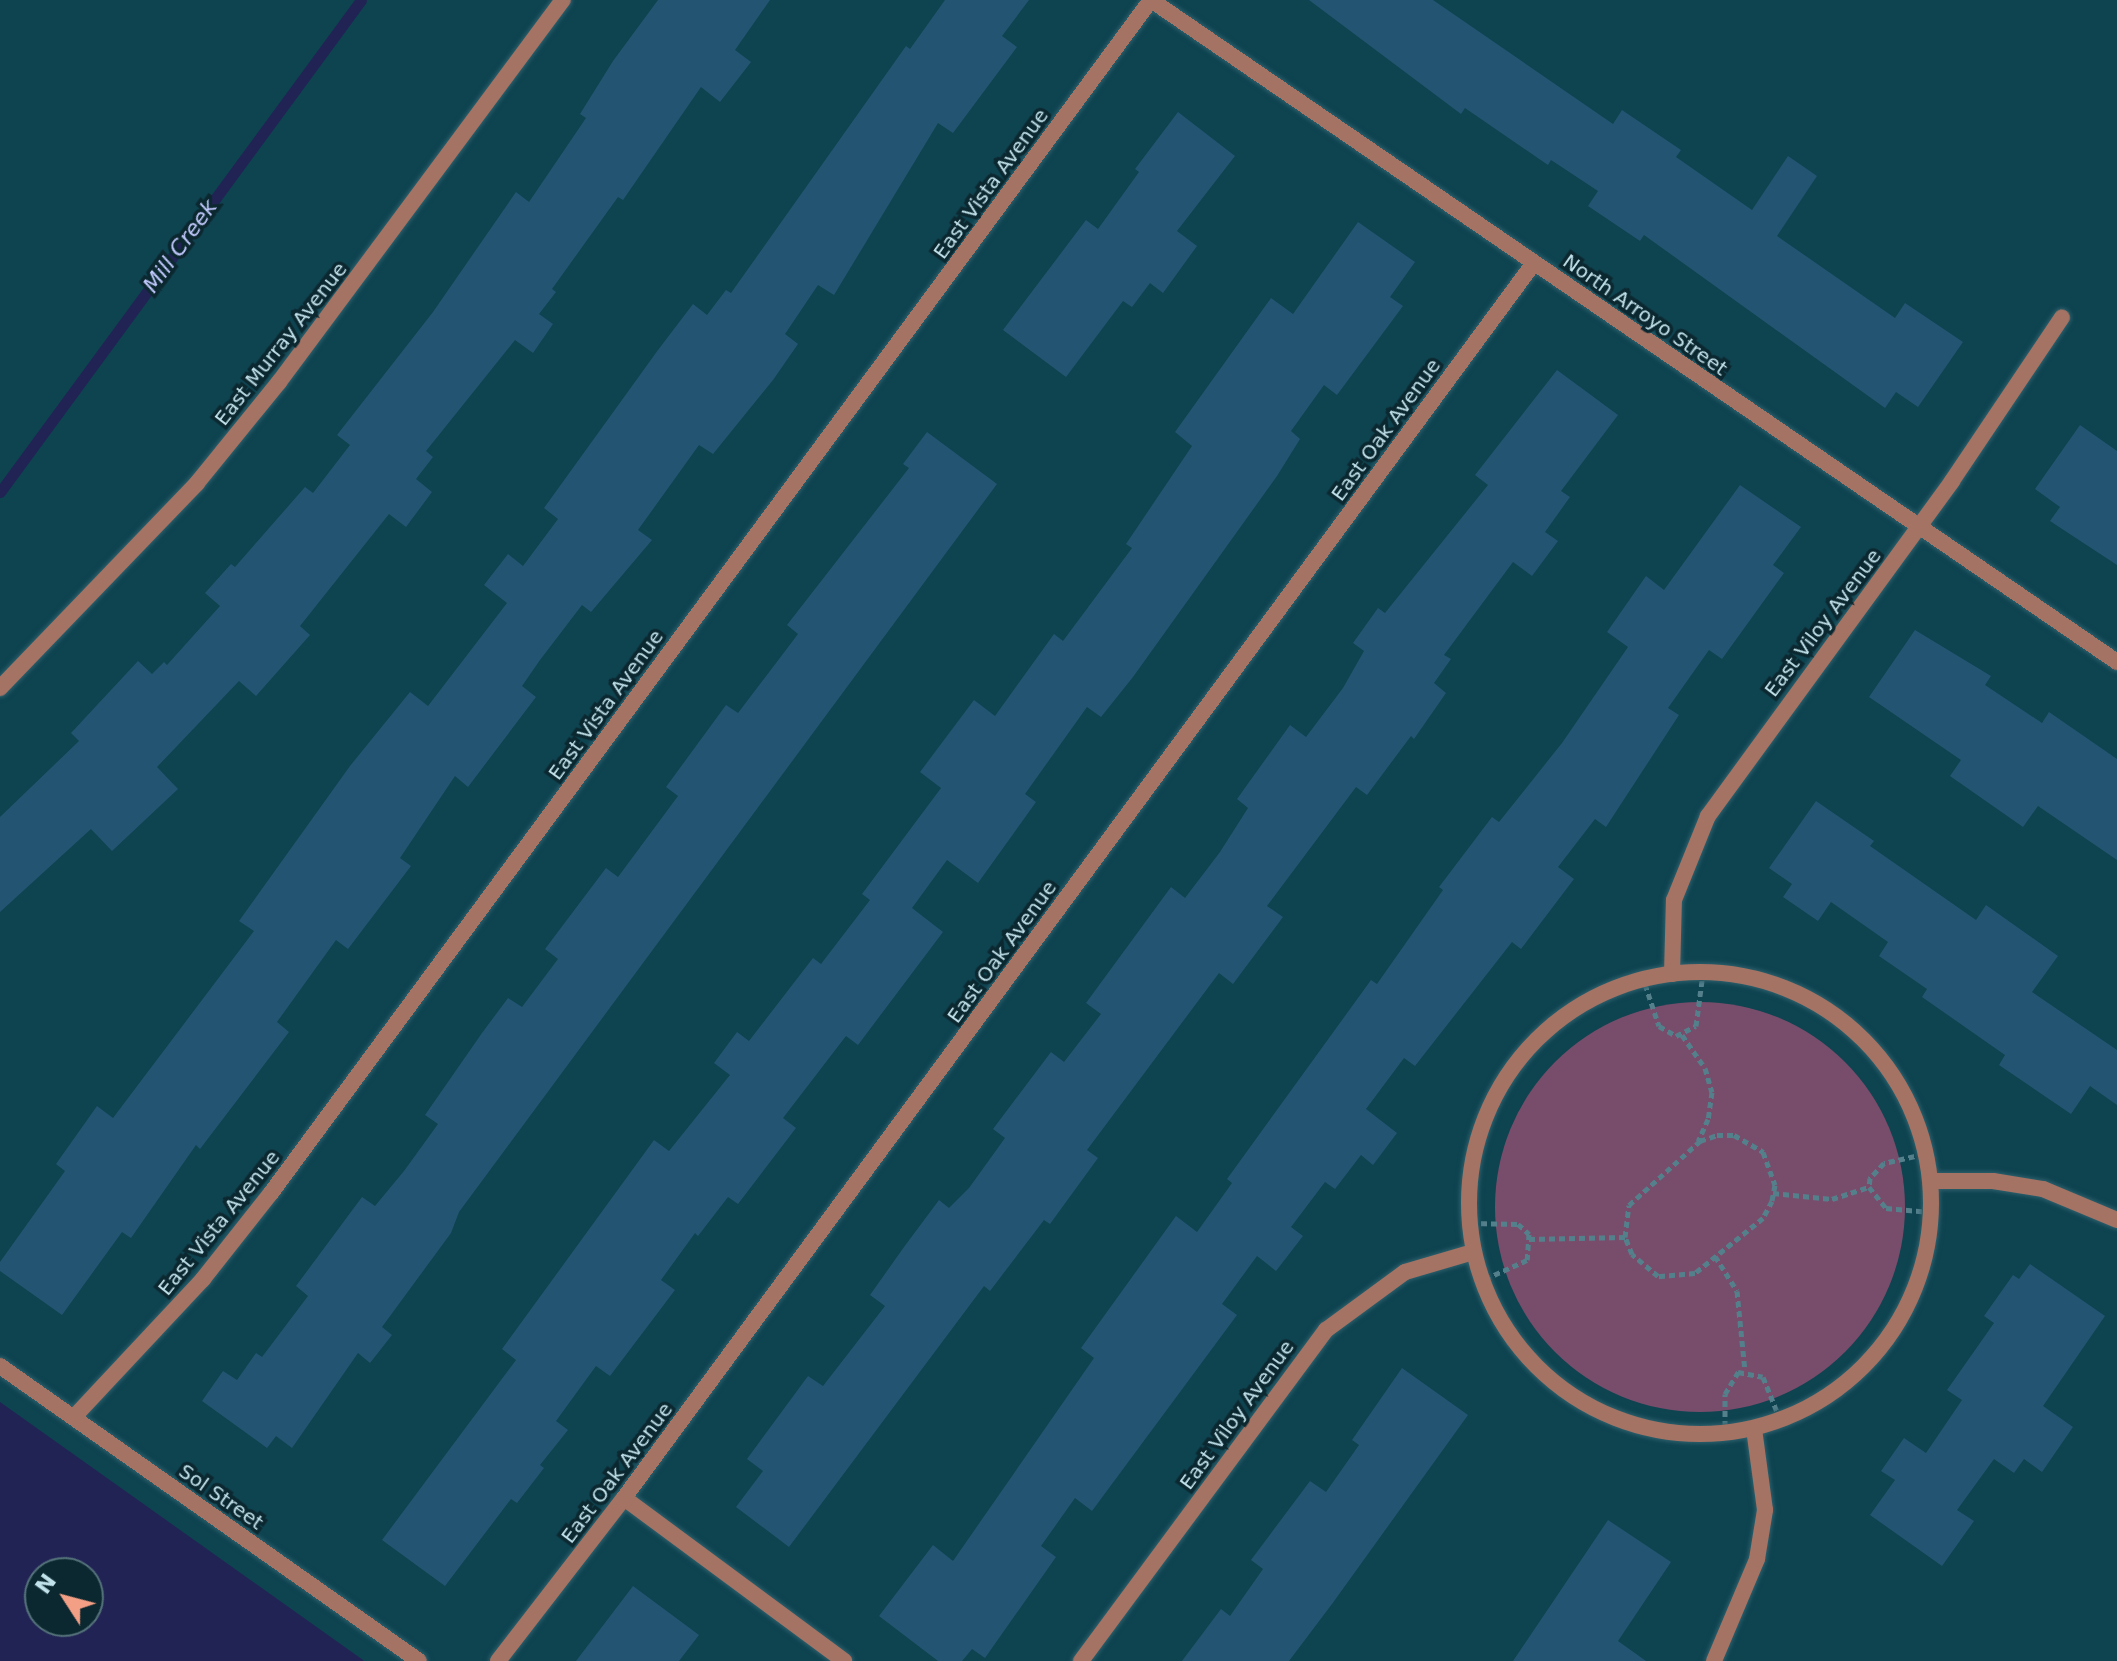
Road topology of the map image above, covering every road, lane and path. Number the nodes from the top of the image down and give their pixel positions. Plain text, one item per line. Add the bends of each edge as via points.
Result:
1 (563, 0) edge
2 (1151, 0) edge
3 (1534, 263) junction
4 (2062, 317) dead end
5 (1919, 527) junction
6 (2117, 662) edge
7 (0, 688) edge
8 (1703, 973) junction
9 (1672, 974) junction
10 (1643, 979) junction
11 (1682, 1035) junction
12 (1695, 1146) junction
13 (1925, 1154) junction
14 (1932, 1181) junction
15 (1869, 1187) junction
16 (1773, 1193) junction
17 (1930, 1212) junction
18 (2117, 1220) edge
19 (1470, 1223) junction
20 (1625, 1237) junction
21 (1529, 1239) junction
22 (1473, 1252) junction
23 (1715, 1256) junction
24 (1483, 1280) junction
25 (0, 1366) edge
26 (1745, 1372) junction
27 (74, 1417) junction
28 (1780, 1419) junction
29 (1754, 1429) junction
30 (1725, 1432) junction
31 (624, 1498) junction
32 (419, 1661) edge
33 (498, 1661) edge
34 (844, 1661) edge
35 (1081, 1661) edge
36 (1714, 1661) edge

1 - 7 street, East Murray Avenue via 215,461 110,578
2 - 3 street, North Arroyo Street
2 - 27 street, East Vista Avenue via 271,1193 203,1279
3 - 5 street, North Arroyo Street
3 - 31 street, East Oak Avenue
4 - 5 street, East Viloy Avenue
5 - 6 street, North Arroyo Street
5 - 9 street, East Viloy Avenue via 1708,816 1674,900
8 - 9 street
8 - 11 path via 1702,1013 1696,1026
8 - 13 street via 1740,973 1811,997 1870,1043 1912,1106
9 - 10 street
10 - 11 path via 1659,1026
10 - 19 street via 1594,995 1534,1039 1491,1100 1469,1170
11 - 12 path via 1705,1068 1712,1092 1708,1119
12 - 16 path via 1717,1135 1750,1141 1772,1167
12 - 20 path via 1639,1191 1629,1205
13 - 14 street
13 - 15 path via 1884,1163
14 - 17 street
14 - 18 street via 1993,1181 2043,1189
15 - 16 path via 1832,1199
15 - 17 path via 1886,1208
16 - 23 path via 1763,1218
17 - 28 street via 1928,1245 1907,1309 1868,1363 1816,1405
19 - 21 path via 1518,1224
19 - 22 street
20 - 21 path
20 - 23 path via 1632,1254 1658,1276 1695,1273
21 - 24 path via 1527,1260
22 - 24 street
22 - 35 street, East Viloy Avenue via 1405,1272 1326,1330
23 - 26 path via 1737,1291
24 - 30 street via 1495,1315 1542,1375 1605,1416 1678,1435
25 - 27 street, Sol Street
26 - 28 path via 1763,1377
26 - 30 path via 1738,1372 1725,1394
27 - 32 street, Sol Street
28 - 29 street
29 - 30 street
29 - 36 street via 1765,1510 1757,1559
31 - 33 street, East Oak Avenue
31 - 34 street

